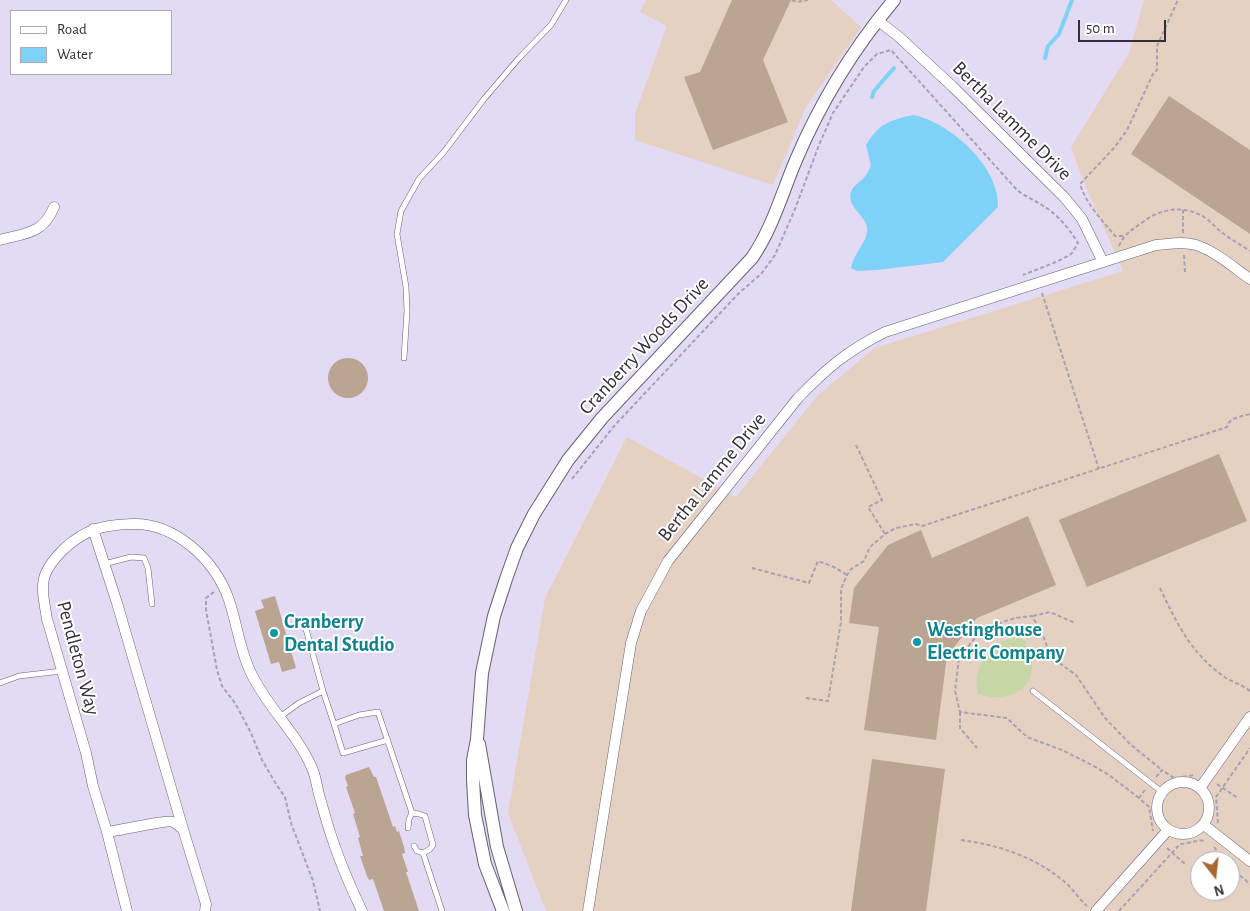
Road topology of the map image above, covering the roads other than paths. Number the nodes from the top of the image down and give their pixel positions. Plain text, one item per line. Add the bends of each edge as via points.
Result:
1 (566, 0) edge
2 (894, 0) edge
3 (877, 20) junction
4 (54, 207) dead end
5 (0, 240) edge
6 (1104, 262) junction
7 (1250, 279) edge
8 (404, 358) dead end
9 (94, 529) junction
10 (104, 564) junction
11 (152, 604) dead end
12 (306, 629) dead end
13 (62, 671) junction
14 (0, 683) edge
15 (1033, 690) dead end
16 (323, 691) junction
17 (280, 717) junction
18 (1250, 717) edge
19 (334, 724) junction
20 (478, 739) junction
21 (388, 740) junction
22 (1200, 788) junction
23 (1162, 792) junction
24 (412, 813) junction
25 (1204, 825) junction
26 (408, 828) dead end
27 (183, 829) junction
28 (1168, 830) junction
29 (107, 832) junction
30 (414, 846) dead end
31 (423, 853) junction
32 (1250, 861) edge
33 (127, 911) edge
34 (205, 911) edge
35 (362, 911) edge
36 (442, 911) edge
37 (503, 911) edge
38 (516, 911) edge
39 (588, 911) edge
40 (1094, 911) edge

1 - 8 lane via 551,25 484,99 419,179 401,211 397,234 406,287
2 - 3 street, Cranberry Woods Drive
3 - 6 street, Bertha Lamme Drive via 952,86 1065,198 1082,220
3 - 20 street, Cranberry Woods Drive via 830,90 796,161 767,234 752,258 602,418 568,460 534,514 517,548 494,616 482,673
4 - 5 street via 43,226
6 - 7 street, Bertha Lamme Drive via 1156,245 1188,244 1216,255
6 - 39 street, Bertha Lamme Drive via 885,332 840,358 798,398 668,561 640,611 631,643
9 - 10 street
9 - 13 street, Pendleton Way via 74,540 51,562 43,579 47,620
9 - 17 street, Pendleton Way via 143,524 184,540 199,553 228,598 251,673
10 - 11 lane via 131,557 144,558
10 - 27 street
12 - 16 lane
13 - 14 lane via 19,676
13 - 29 street, Pendleton Way
15 - 23 lane
16 - 17 lane
16 - 19 lane
17 - 35 street, Pendleton Way via 304,749 333,842
18 - 22 street
19 - 21 lane via 378,712
19 - 21 lane via 343,753
20 - 37 street, Cranberry Woods Drive via 473,760 475,815 485,864
20 - 38 street, Cranberry Woods Drive via 497,847
21 - 24 lane
22 - 23 street via 1178,782
22 - 25 street via 1208,798 1210,808
23 - 28 street via 1156,809 1158,818
24 - 26 lane
24 - 31 lane via 425,816 433,844
25 - 28 street via 1188,834 1179,835
25 - 32 street
27 - 29 street via 173,822 161,822
27 - 34 street via 206,904
28 - 40 street
29 - 33 street, Pendleton Way
30 - 31 lane
31 - 36 lane

